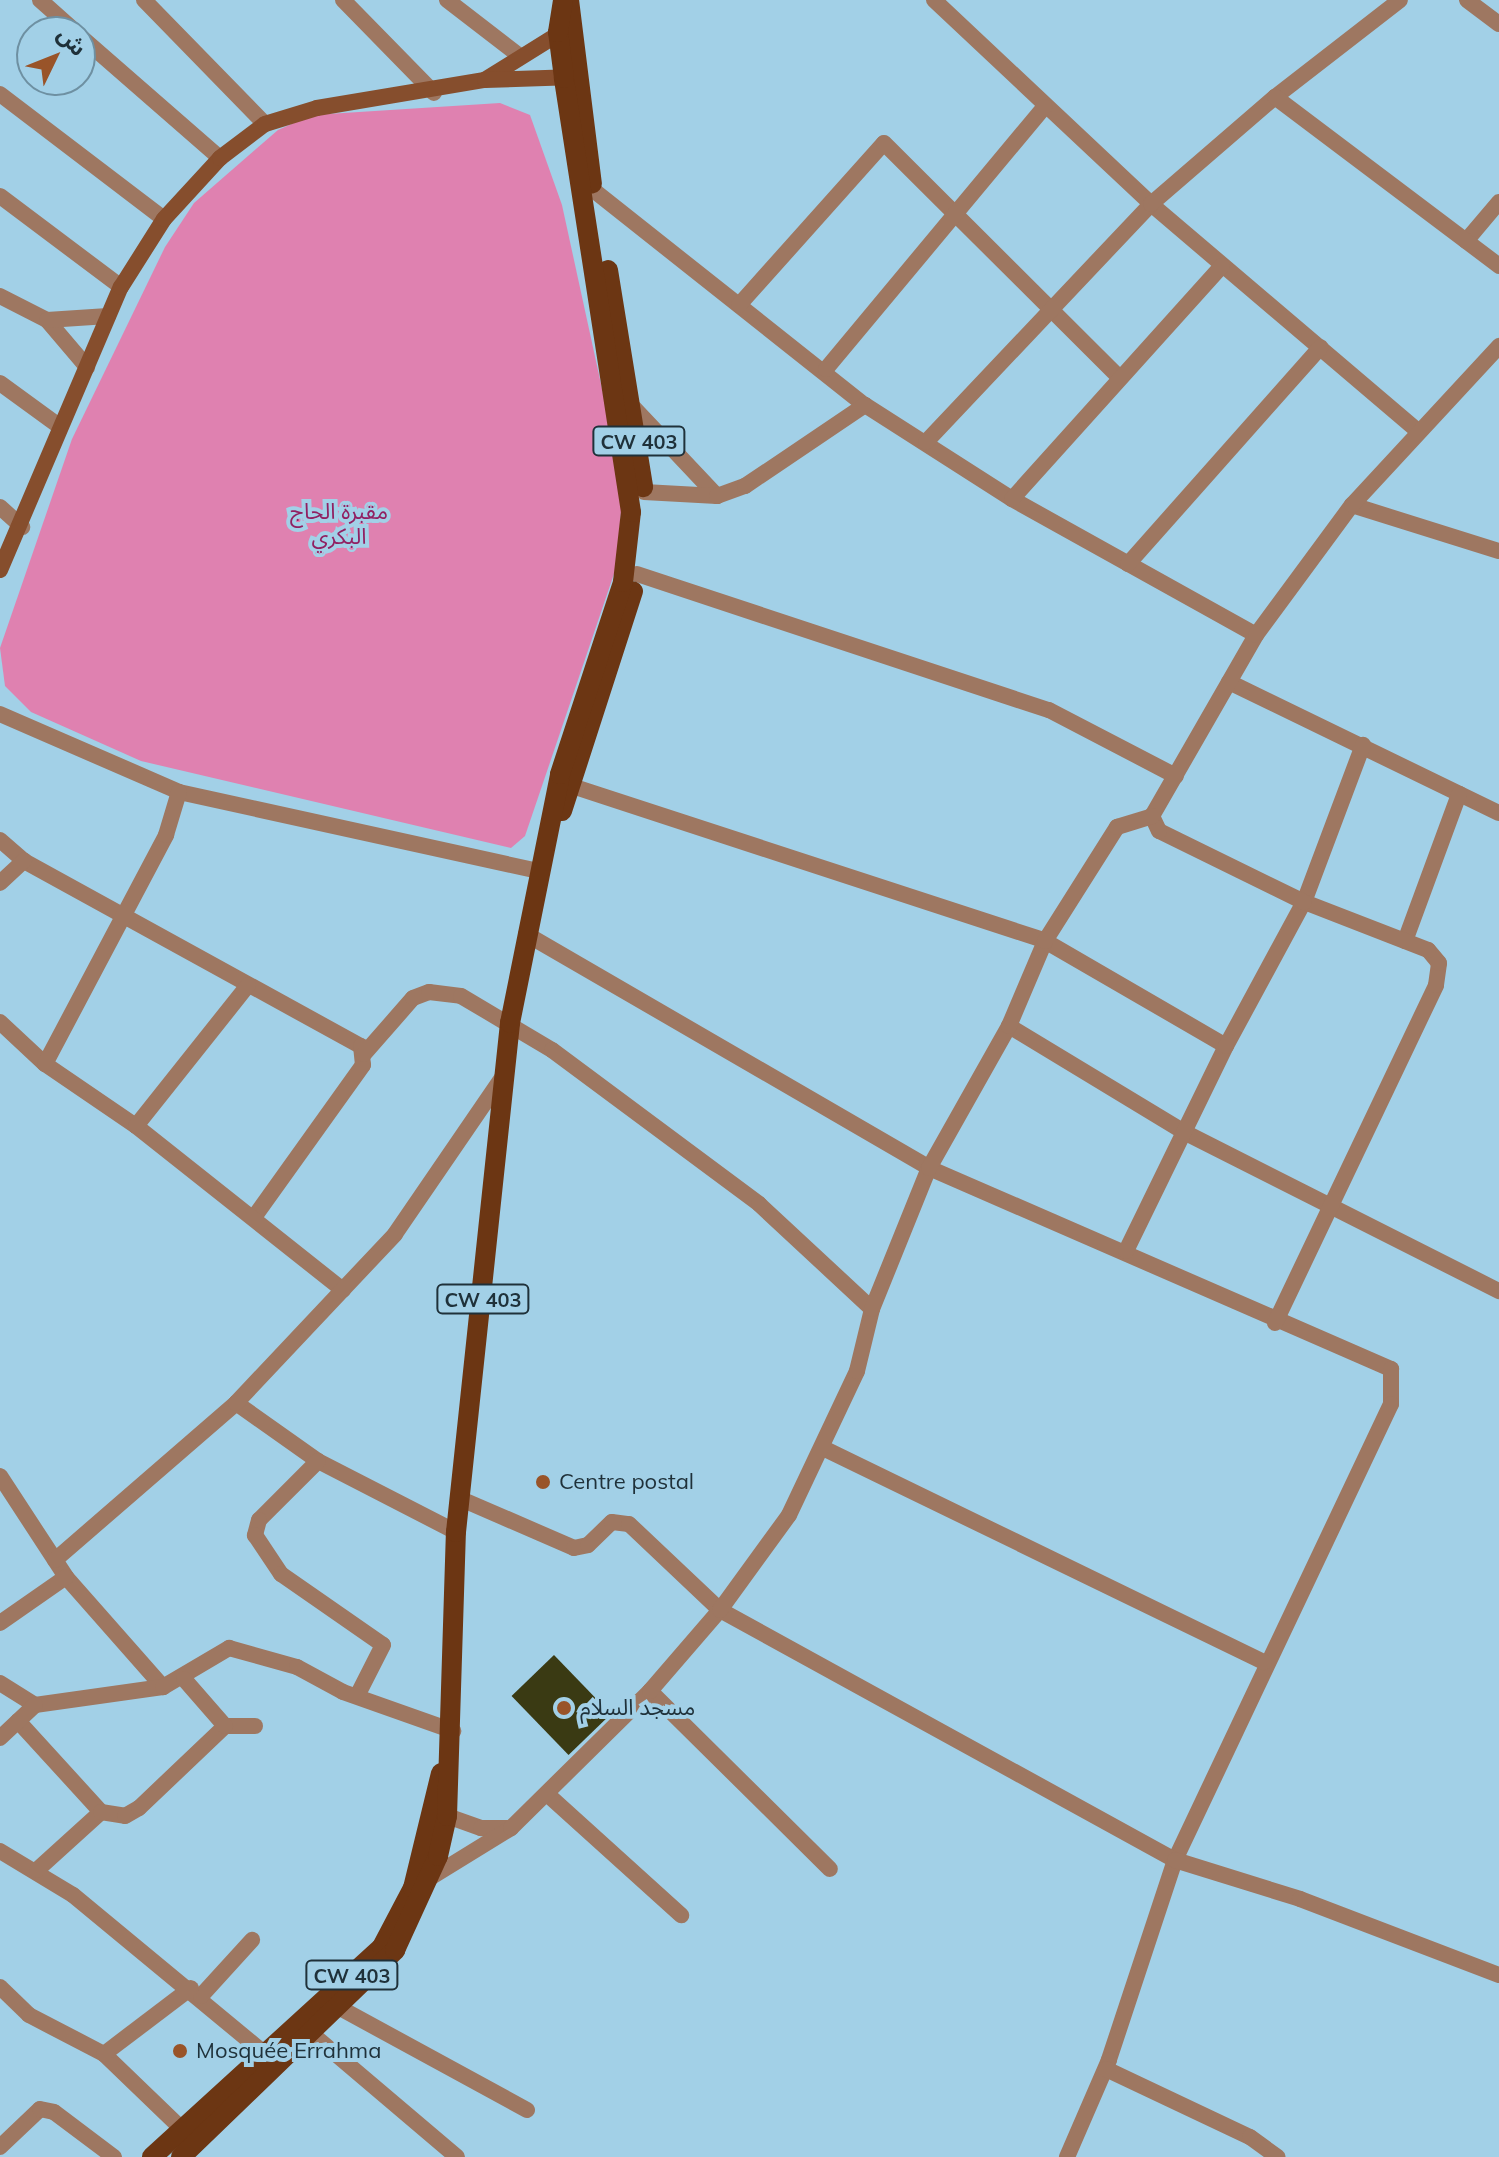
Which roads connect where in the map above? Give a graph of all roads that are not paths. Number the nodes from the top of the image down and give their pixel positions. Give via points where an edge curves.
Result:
1 (40, 0) edge
2 (144, 0) edge
3 (343, 0) edge
4 (447, 0) edge
5 (566, 0) edge
6 (934, 0) edge
7 (1400, 0) edge
8 (1467, 0) edge
9 (58, 16) edge
10 (1499, 24) edge
11 (567, 29) junction
12 (96, 50) edge
13 (521, 57) junction
14 (573, 78) junction
15 (485, 80) junction
16 (434, 93) junction
17 (0, 94) edge
18 (1275, 97) junction
19 (1044, 107) junction
20 (265, 124) junction
21 (220, 158) junction
22 (592, 189) junction
23 (0, 196) edge
24 (1499, 202) edge
25 (1151, 204) junction
26 (955, 216) junction
27 (164, 219) junction
28 (1466, 241) junction
29 (1222, 266) junction
30 (1499, 266) edge
31 (121, 287) junction
32 (0, 296) edge
33 (739, 305) junction
34 (1051, 306) junction
35 (108, 316) junction
36 (47, 320) junction
37 (1499, 346) edge
38 (1321, 347) junction
39 (87, 367) junction
40 (826, 369) junction
41 (1119, 377) junction
42 (0, 383) edge
43 (865, 405) junction
44 (634, 408) junction
45 (59, 426) junction
46 (1417, 430) junction
47 (926, 442) junction
48 (644, 492) junction
49 (717, 496) junction
50 (1012, 499) junction
51 (1352, 505) junction
52 (0, 507) edge
53 (22, 527) junction
54 (1499, 551) edge
55 (1128, 564) junction
56 (0, 570) edge
57 (637, 574) junction
58 (1256, 635) junction
59 (1229, 682) junction
60 (0, 714) edge
61 (1363, 745) junction
62 (1176, 776) junction
63 (572, 786) junction
64 (179, 792) junction
65 (1459, 794) junction
66 (1499, 813) edge
67 (1152, 816) junction
68 (0, 840) edge
69 (24, 861) junction
70 (538, 871) junction
71 (0, 883) edge
72 (1304, 902) junction
73 (121, 915) junction
74 (526, 934) junction
75 (1045, 941) junction
76 (1405, 941) junction
77 (248, 985) junction
78 (0, 1022) edge
79 (510, 1023) junction
80 (1009, 1026) junction
81 (1226, 1046) junction
82 (364, 1054) junction
83 (45, 1064) junction
84 (509, 1066) junction
85 (136, 1126) junction
86 (1184, 1132) junction
87 (929, 1168) junction
88 (1335, 1207) junction
89 (255, 1216) junction
90 (1126, 1251) junction
91 (343, 1290) junction
92 (1499, 1291) edge
93 (872, 1309) junction
94 (1275, 1323) junction
95 (236, 1403) junction
96 (825, 1449) junction
97 (318, 1461) junction
98 (0, 1476) edge
99 (461, 1499) junction
100 (456, 1532) junction
101 (55, 1560) junction
102 (66, 1577) junction
103 (720, 1610) junction
104 (0, 1623) edge
105 (1264, 1662) junction
106 (184, 1679) junction
107 (0, 1683) edge
108 (163, 1687) junction
109 (650, 1691) junction
110 (357, 1696) junction
111 (35, 1705) junction
112 (18, 1721) junction
113 (225, 1726) junction
114 (255, 1726) dead end
115 (453, 1731) junction
116 (0, 1738) edge
117 (547, 1794) junction
118 (101, 1812) junction
119 (439, 1813) junction
120 (511, 1828) junction
121 (0, 1851) edge
122 (1175, 1860) junction
123 (830, 1869) dead end
124 (37, 1870) junction
125 (421, 1883) junction
126 (681, 1915) dead end
127 (252, 1940) dead end
128 (1499, 1975) edge
129 (0, 1987) edge
130 (196, 1992) junction
131 (340, 2008) junction
132 (312, 2034) junction
133 (264, 2053) junction
134 (104, 2054) junction
135 (1106, 2069) junction
136 (527, 2110) dead end
137 (0, 2120) edge
138 (181, 2128) junction
139 (15, 2131) junction
140 (0, 2147) edge
141 (114, 2157) edge
142 (152, 2157) edge
143 (181, 2157) edge
144 (457, 2157) edge
145 (1067, 2157) edge
146 (1278, 2157) edge

1 - 9 street
2 - 20 street
3 - 16 street
4 - 13 street
5 - 11 main road, CW 403
6 - 19 street
7 - 18 street
8 - 10 street
11 - 13 street
11 - 14 main road, CW 403
12 - 21 street
13 - 15 street
14 - 15 street
14 - 22 main road, CW 403
14 - 70 main road, CW 403 via 631,512 623,582 560,774
15 - 16 street
16 - 20 street via 317,108
17 - 27 street
18 - 25 street
18 - 28 street
19 - 25 street
19 - 26 street
20 - 21 street
21 - 27 street
22 - 33 street
22 - 44 main road, CW 403
23 - 31 street
24 - 28 street
25 - 29 street
25 - 34 street
26 - 33 street via 884,143
26 - 34 street
26 - 40 street
27 - 31 street
28 - 30 street
29 - 38 street
29 - 41 street
31 - 35 street
32 - 36 street
33 - 40 street
34 - 41 street
34 - 47 street
35 - 36 street
35 - 39 street
36 - 39 street
37 - 46 street
38 - 46 street
38 - 55 street
39 - 45 street
40 - 43 street
41 - 50 street
42 - 45 street
43 - 47 street
43 - 49 street via 765,476
44 - 48 main road, CW 403
44 - 49 street
45 - 53 street
46 - 51 street
47 - 50 street
48 - 49 street
48 - 57 main road, CW 403
50 - 55 street
51 - 54 street
51 - 58 street
52 - 53 street
53 - 56 street
55 - 58 street
57 - 62 street via 1049,710
57 - 63 main road, CW 403
58 - 59 street
59 - 61 street
59 - 62 street
60 - 64 street
61 - 65 street
61 - 72 street
62 - 67 street
63 - 70 main road, CW 403
63 - 75 street
64 - 70 street
64 - 73 street via 166,835
65 - 66 street
65 - 76 street
67 - 72 street via 1159,831
67 - 75 street via 1117,827
68 - 69 street
69 - 71 street
69 - 73 street
70 - 74 main road, CW 403
72 - 76 street
72 - 81 street
73 - 77 street
73 - 83 street
74 - 79 main road, CW 403
74 - 87 street
75 - 80 street
75 - 81 street
76 - 88 street via 1436,956 1441,971
77 - 82 street via 361,1046
77 - 85 street
78 - 83 street
79 - 82 street via 461,996 429,992 402,1008
79 - 84 main road, CW 403
79 - 93 street via 759,1204
80 - 86 street
80 - 87 street
81 - 86 street
82 - 89 street via 363,1065
83 - 85 street
84 - 91 street via 395,1234
84 - 99 main road, CW 403
85 - 89 street
86 - 88 street
86 - 90 street
87 - 90 street
87 - 93 street
88 - 92 street
88 - 94 street
89 - 91 street
90 - 94 street
91 - 95 street
93 - 96 street via 857,1371
94 - 105 street via 1385,1362 1394,1388
95 - 97 street
95 - 101 street
96 - 103 street via 789,1515
96 - 105 street
97 - 100 street
97 - 110 street via 259,1520 255,1535 281,1574 383,1645
98 - 101 street
99 - 100 main road, CW 403
99 - 103 street via 574,1548 588,1545 608,1524 625,1522
100 - 115 main road, CW 403
101 - 102 street
102 - 104 street
102 - 108 street
103 - 109 street
103 - 122 street
105 - 122 street
106 - 108 street
106 - 110 street via 229,1648 297,1667
106 - 113 street
107 - 111 street
108 - 111 street
109 - 117 street
109 - 123 street
110 - 115 street
111 - 112 street
112 - 116 street
112 - 118 street
113 - 114 street
113 - 118 street via 139,1808 125,1816
115 - 119 main road, CW 403
117 - 120 street
117 - 126 street
118 - 124 street
119 - 120 street via 481,1828
119 - 125 main road, CW 403
120 - 125 street
121 - 124 street
122 - 128 street via 1300,1899
122 - 135 street
124 - 130 street
125 - 131 main road, CW 403 via 395,1950
125 - 133 main road, CW 403 via 382,1947
127 - 130 street
129 - 134 street via 29,2015
130 - 133 street
130 - 134 street
131 - 132 main road, CW 403
131 - 136 street
132 - 143 main road, CW 403
132 - 144 street
133 - 138 main road, CW 403
134 - 138 street
135 - 145 street
135 - 146 street via 1250,2137
137 - 139 street
138 - 142 main road, CW 403
139 - 140 street
139 - 141 street via 33,2113 46,2110

